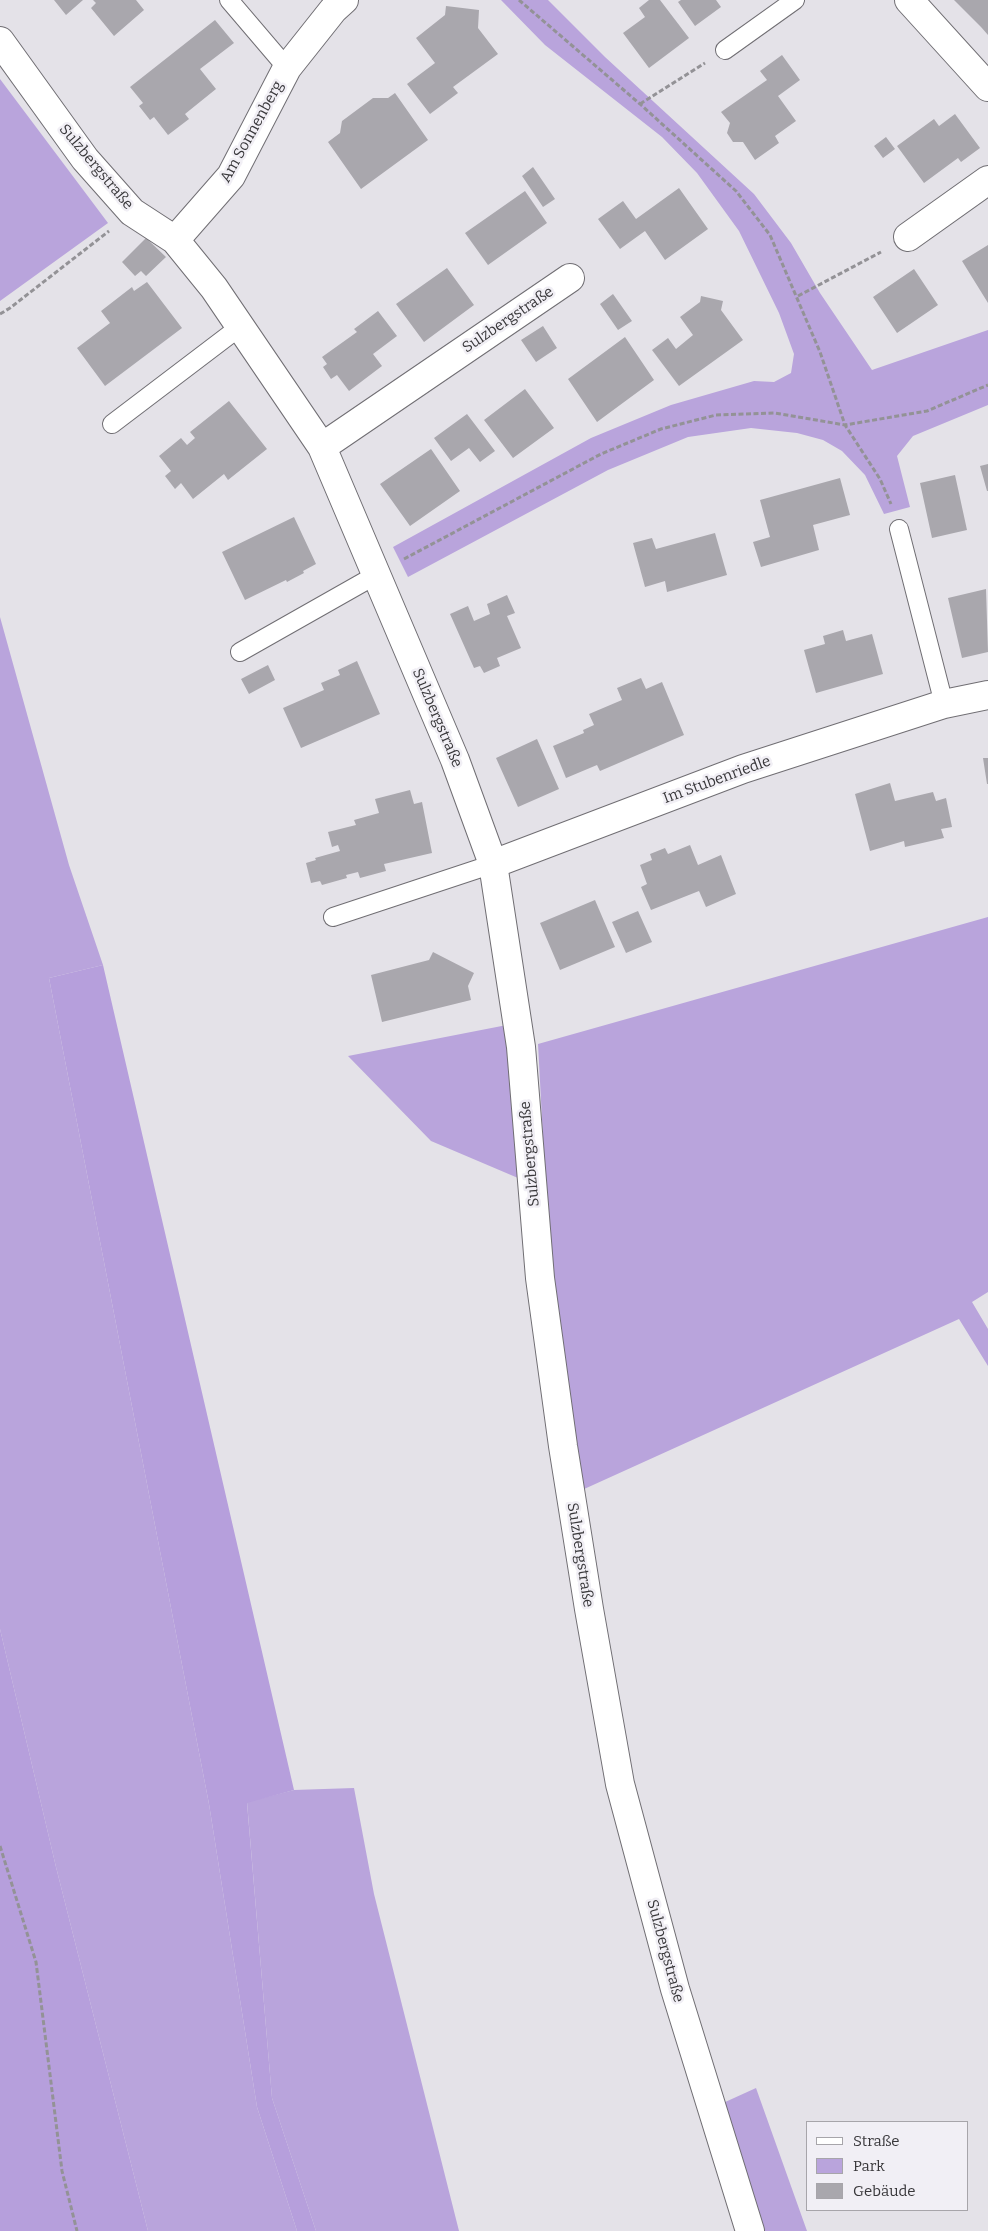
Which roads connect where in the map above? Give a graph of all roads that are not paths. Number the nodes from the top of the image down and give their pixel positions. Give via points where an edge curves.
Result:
1 (229, 0) edge
2 (344, 0) edge
3 (795, 0) edge
4 (909, 0) edge
5 (0, 42) edge
6 (725, 50) road end
7 (288, 68) junction
8 (988, 87) edge
9 (988, 180) edge
10 (908, 238) road end
11 (175, 240) junction
12 (570, 278) dead end
13 (240, 326) junction
14 (112, 424) dead end
15 (322, 447) junction
16 (898, 528) road end
17 (376, 575) junction
18 (240, 652) dead end
19 (988, 695) edge
20 (944, 704) junction
21 (493, 864) junction
22 (334, 917) dead end
23 (750, 2231) edge

1 - 7 lane, Am Sonnenberg
2 - 7 street, Am Sonnenberg
3 - 6 lane
4 - 8 street
5 - 11 street, Sulzbergstraße via 85,159 132,212
7 - 11 street, Am Sonnenberg via 231,176
9 - 10 street
11 - 13 street, Sulzbergstraße
12 - 15 street, Sulzbergstraße
13 - 14 lane
13 - 15 street, Sulzbergstraße
15 - 17 street, Sulzbergstraße
16 - 20 lane
17 - 18 lane
17 - 21 street, Sulzbergstraße via 455,760
19 - 20 street, Im Stubenriedle
20 - 21 street, Im Stubenriedle via 742,769
21 - 22 lane
21 - 23 street, Sulzbergstraße via 521,1047 540,1278 559,1417 620,1784 675,1990

